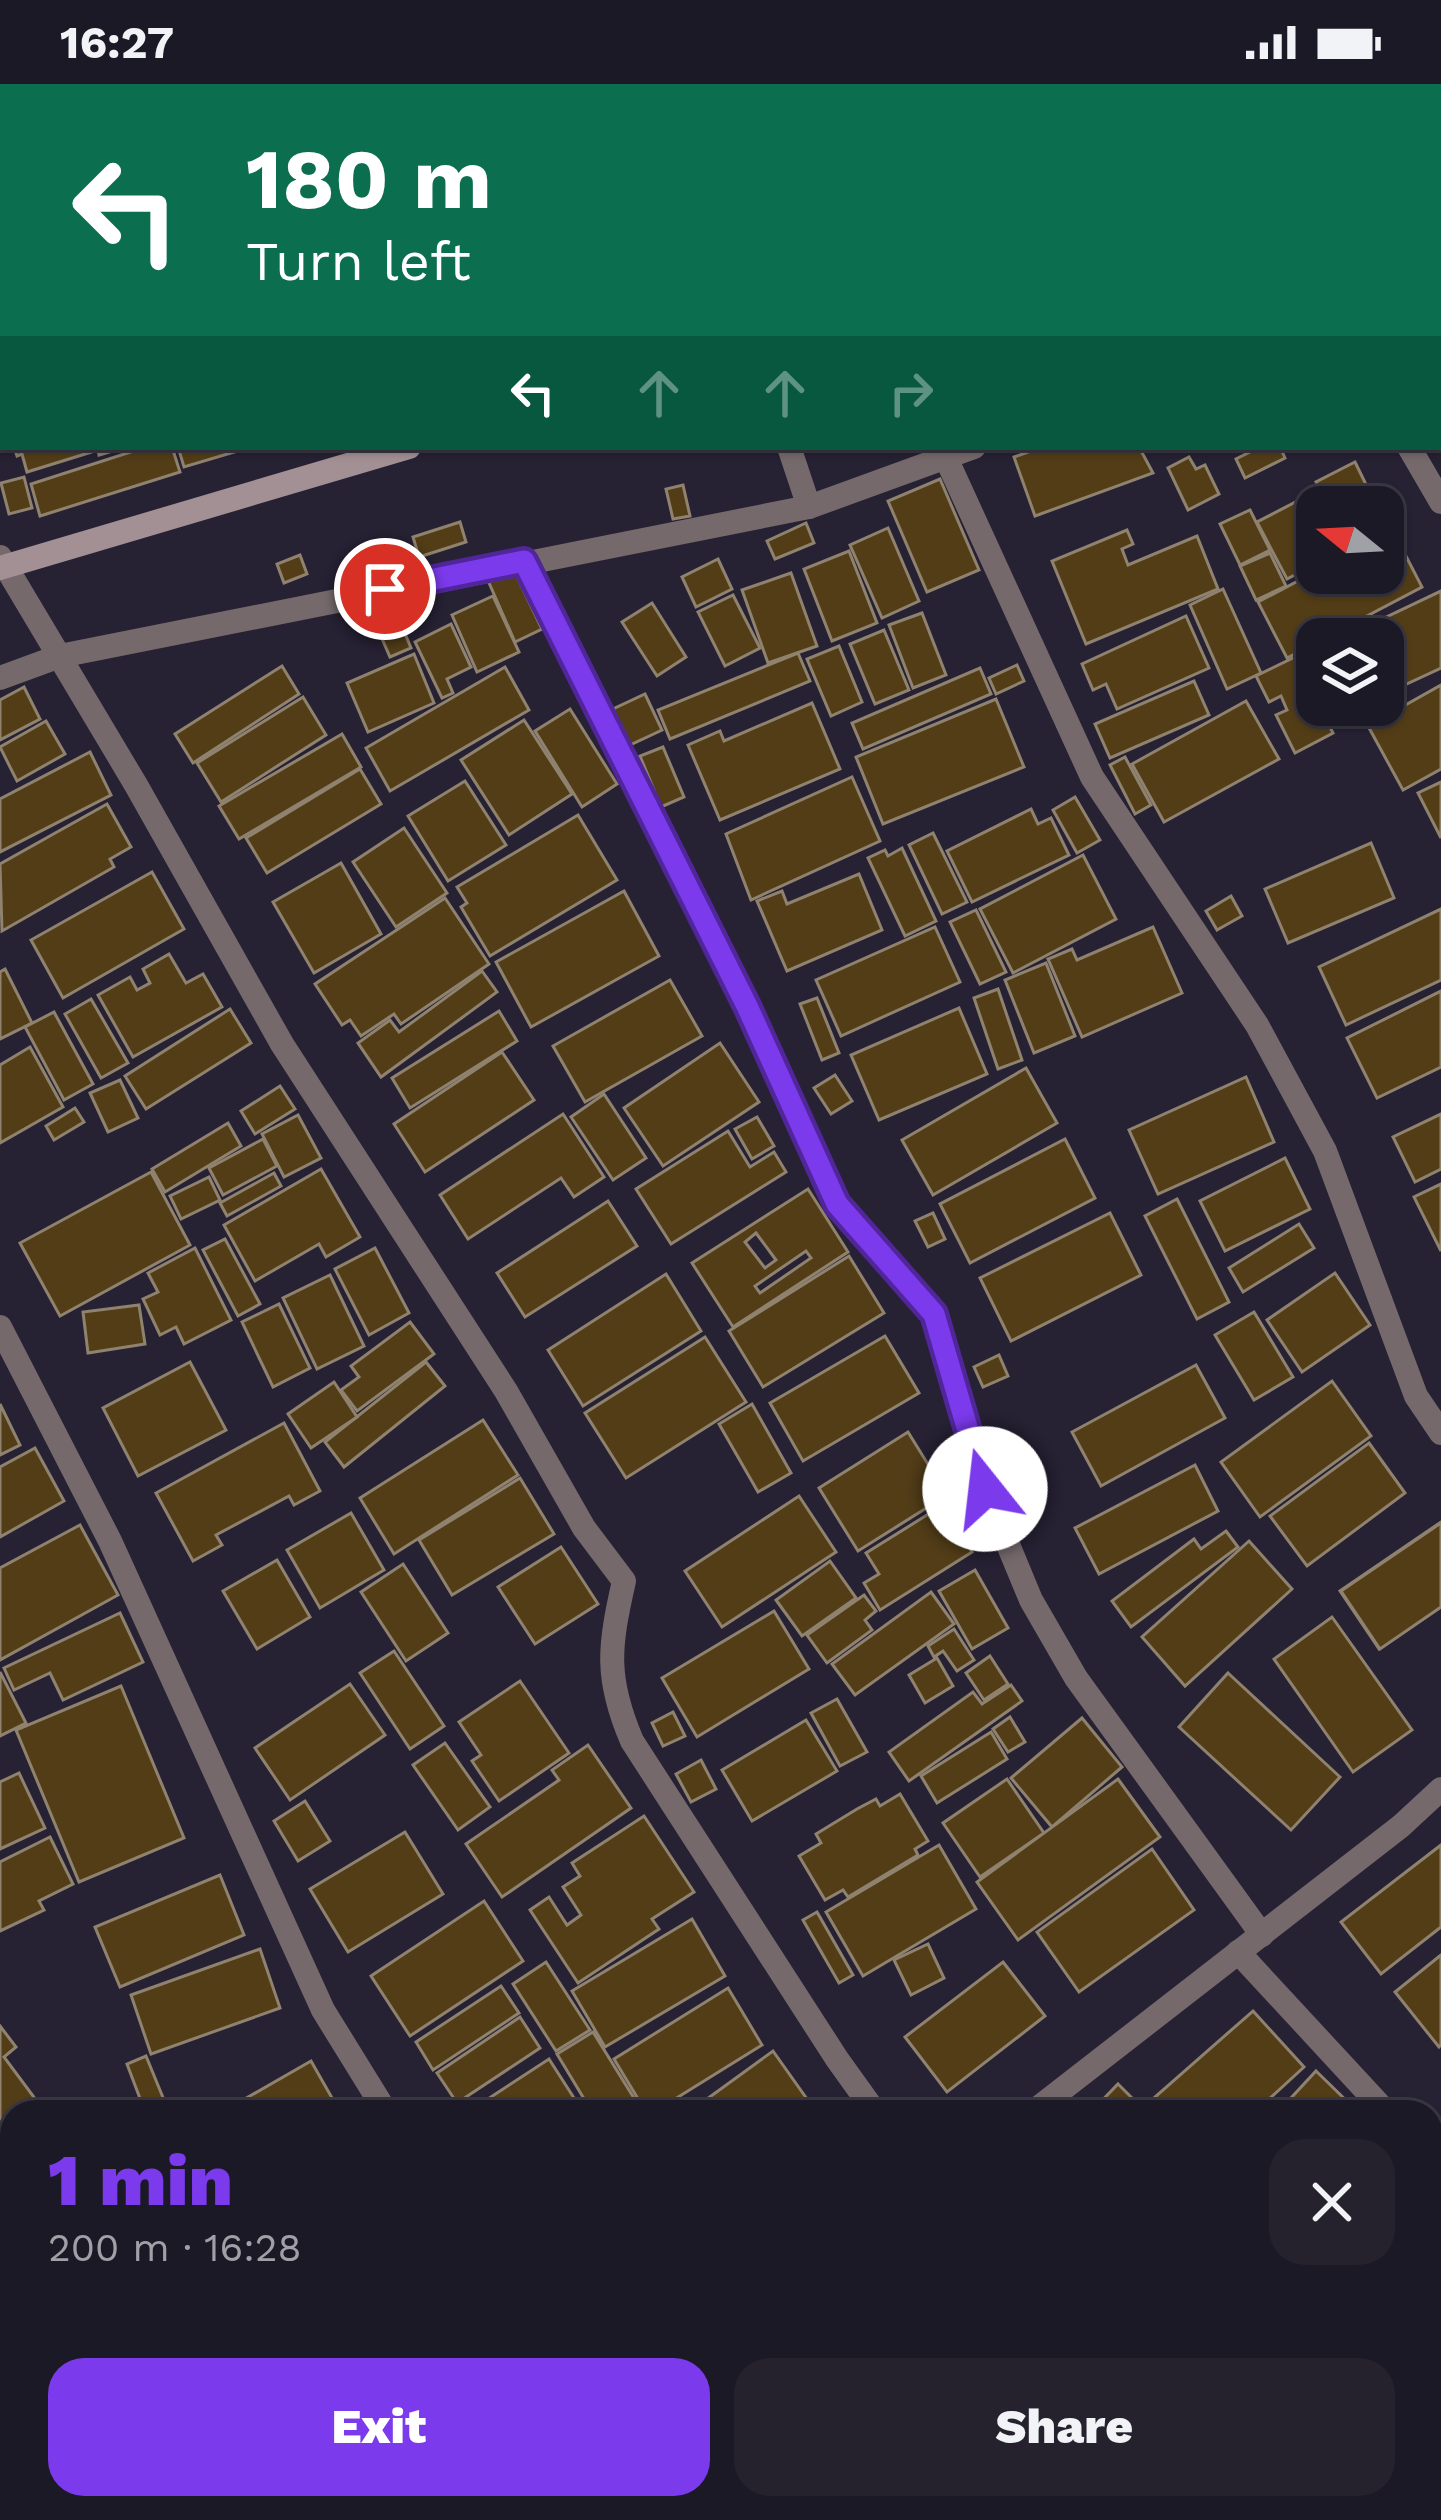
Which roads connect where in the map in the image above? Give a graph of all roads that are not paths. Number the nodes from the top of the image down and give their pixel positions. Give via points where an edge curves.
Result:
1 (790, 450) edge
2 (966, 450) edge
3 (1411, 450) edge
4 (364, 454) edge
5 (946, 458) junction
6 (1441, 502) edge
7 (809, 507) junction
8 (524, 561) junction
9 (1, 564) edge
10 (59, 656) junction
11 (0, 678) edge
12 (0, 1327) edge
13 (1441, 1433) edge
14 (1441, 1789) edge
15 (1262, 1935) junction
16 (1238, 1952) junction
17 (379, 2100) edge
18 (866, 2100) edge
19 (1048, 2100) edge
20 (1375, 2100) edge

1 - 7 street
2 - 5 street
3 - 6 street
4 - 9 main road
5 - 7 street
5 - 13 street via 1092,777 1257,1025 1324,1150 1415,1396
7 - 8 street
8 - 10 street
8 - 15 street via 837,1204 934,1314 985,1489 1031,1600 1076,1678
9 - 10 street
10 - 11 street
10 - 18 street via 282,1044 624,1581 611,1640 614,1699 632,1741
12 - 17 street via 110,1541 323,2009
14 - 15 street
15 - 16 street
16 - 19 street
16 - 20 street

